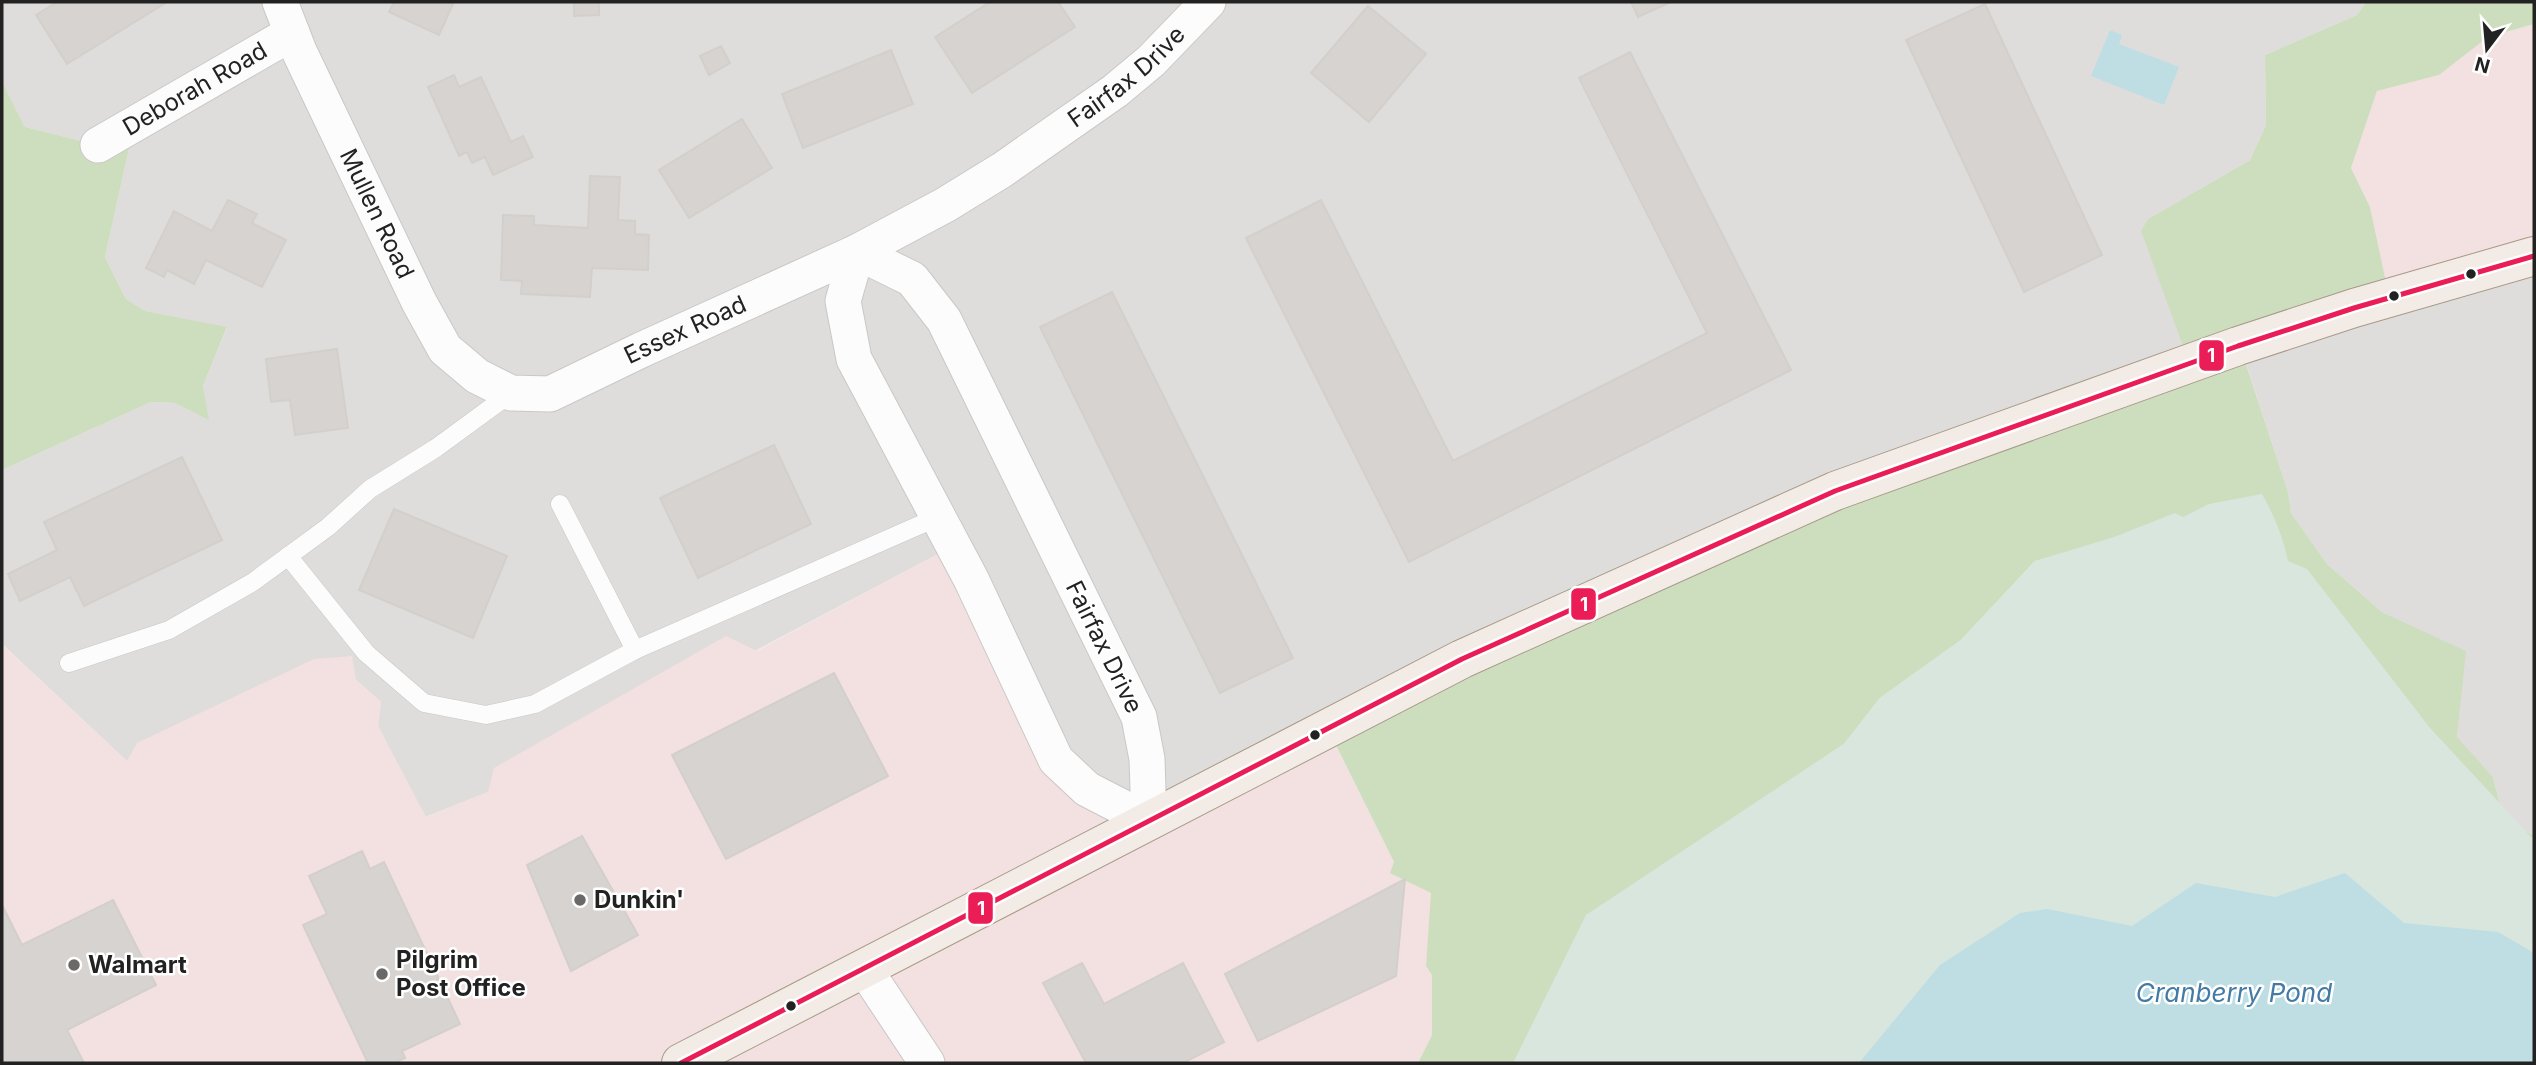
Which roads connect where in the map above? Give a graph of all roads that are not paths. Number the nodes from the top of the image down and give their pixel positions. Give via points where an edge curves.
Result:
1 (1208, 2) edge
2 (286, 18) edge
3 (98, 145) dead end
4 (857, 252) junction
5 (2534, 256) edge
6 (511, 393) junction
7 (560, 505) dead end
8 (938, 517) junction
9 (288, 556) junction
10 (635, 650) junction
11 (69, 663) dead end
12 (1149, 821) junction
13 (864, 968) junction
14 (681, 1063) edge
15 (927, 1063) edge

1 - 4 street, Fairfax Drive via 1151,61 1085,114 990,177
2 - 3 street, Deborah Road
2 - 6 street, Mullen Road via 445,349 477,376
4 - 6 street, Essex Road via 550,394
4 - 8 street via 843,301 854,359
4 - 12 street, Fairfax Drive via 912,279 944,320 1139,717 1147,759
5 - 12 main road via 2250,342 1835,491 1462,659
6 - 9 lane via 370,489
7 - 10 lane
8 - 10 lane
8 - 12 street via 1056,760 1087,789
9 - 10 lane via 366,653 424,703 486,715 534,704
9 - 11 lane via 253,582 169,630
12 - 13 main road
13 - 14 main road
13 - 15 street

